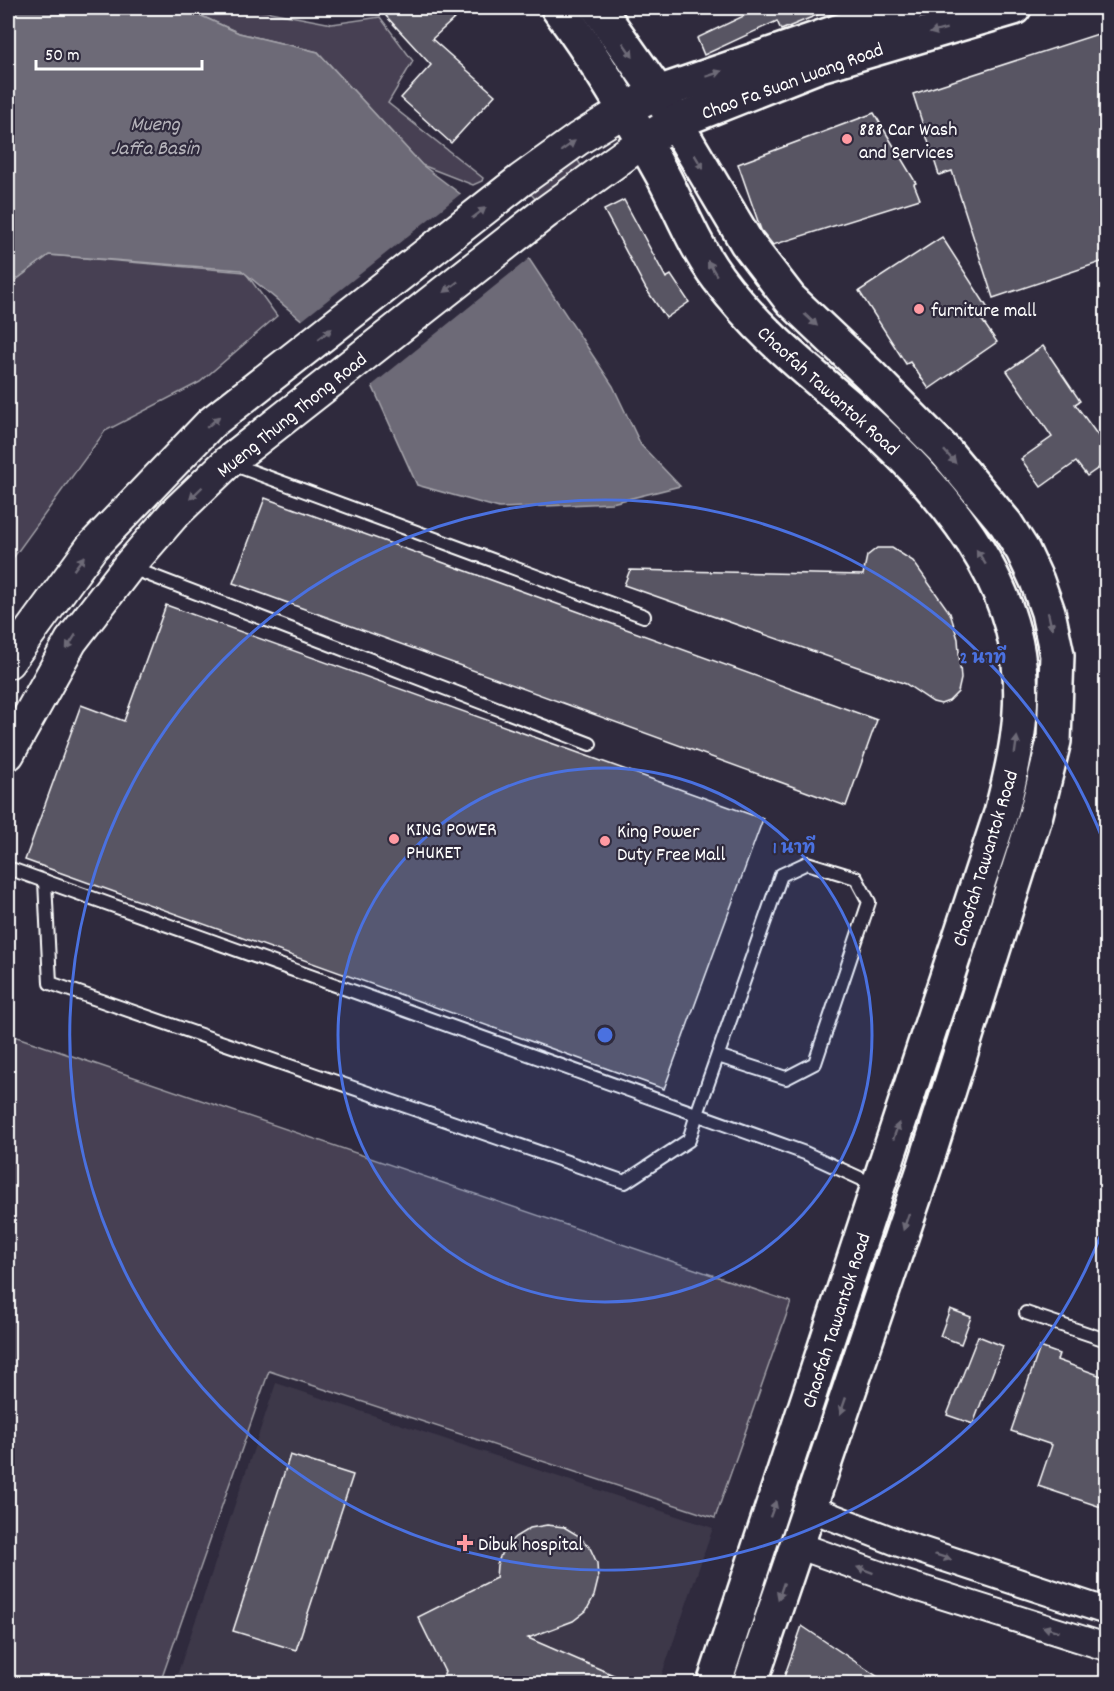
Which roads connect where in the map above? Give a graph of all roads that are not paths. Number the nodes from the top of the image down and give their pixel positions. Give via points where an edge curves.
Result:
1 (558, 8) edge
2 (598, 8) edge
3 (907, 8) edge
4 (1014, 8) edge
5 (658, 93) junction
6 (627, 109) junction
7 (676, 122) junction
8 (644, 141) junction
9 (228, 462) junction
10 (128, 567) junction
11 (644, 616) dead end
12 (8, 662) edge
13 (590, 744) dead end
14 (8, 754) edge
15 (8, 868) edge
16 (45, 881) junction
17 (718, 1056) junction
18 (697, 1114) junction
19 (879, 1187) junction
20 (1026, 1313) dead end
21 (1107, 1340) edge
22 (809, 1508) junction
23 (797, 1545) junction
24 (1107, 1611) edge
25 (1107, 1647) edge
26 (714, 1683) edge
27 (750, 1683) edge

1 - 6 main road, Chaofah Tawantok Road
2 -> 5 main road, Chaofah Tawantok Road
5 -> 3 main road, Chao Fa Suan Luang Road
4 -> 7 main road, Chao Fa Suan Luang Road via 820,65
5 - 6 main road, Chao Fa Suan Luang Road
5 - 7 main road, Chaofah Tawantok Road
6 - 8 main road, Chaofah Tawantok Road
12 -> 6 street, Mueng Thung Thong Road via 92,547 211,423 521,180
7 - 8 main road, Chao Fa Suan Luang Road
7 -> 22 main road, Chaofah Tawantok Road via 747,243 790,299 946,452 1006,524 1031,566 1057,655 1057,707 1047,775 925,1166
8 -> 9 street, Mueng Thung Thong Road via 546,212
19 -> 8 main road, Chaofah Tawantok Road via 980,883 1010,779 1021,687 1015,637 999,590 963,530 887,442 747,315 717,276
9 -> 10 street, Mueng Thung Thong Road via 173,515
9 - 11 lane
10 - 13 lane
10 -> 14 street, Mueng Thung Thong Road via 71,641
15 - 16 lane
16 - 18 lane
16 - 18 lane via 50,983 626,1182 689,1140
17 - 17 lane via 782,875 807,863 856,878 869,902 815,1063 786,1078
17 - 18 lane
18 - 19 lane via 805,1153
26 -> 19 main road, Chaofah Tawantok Road
20 - 21 lane
22 - 23 main road, Chaofah Tawantok Road
22 -> 24 street via 899,1543
25 -> 23 street
23 -> 27 main road, Chaofah Tawantok Road

